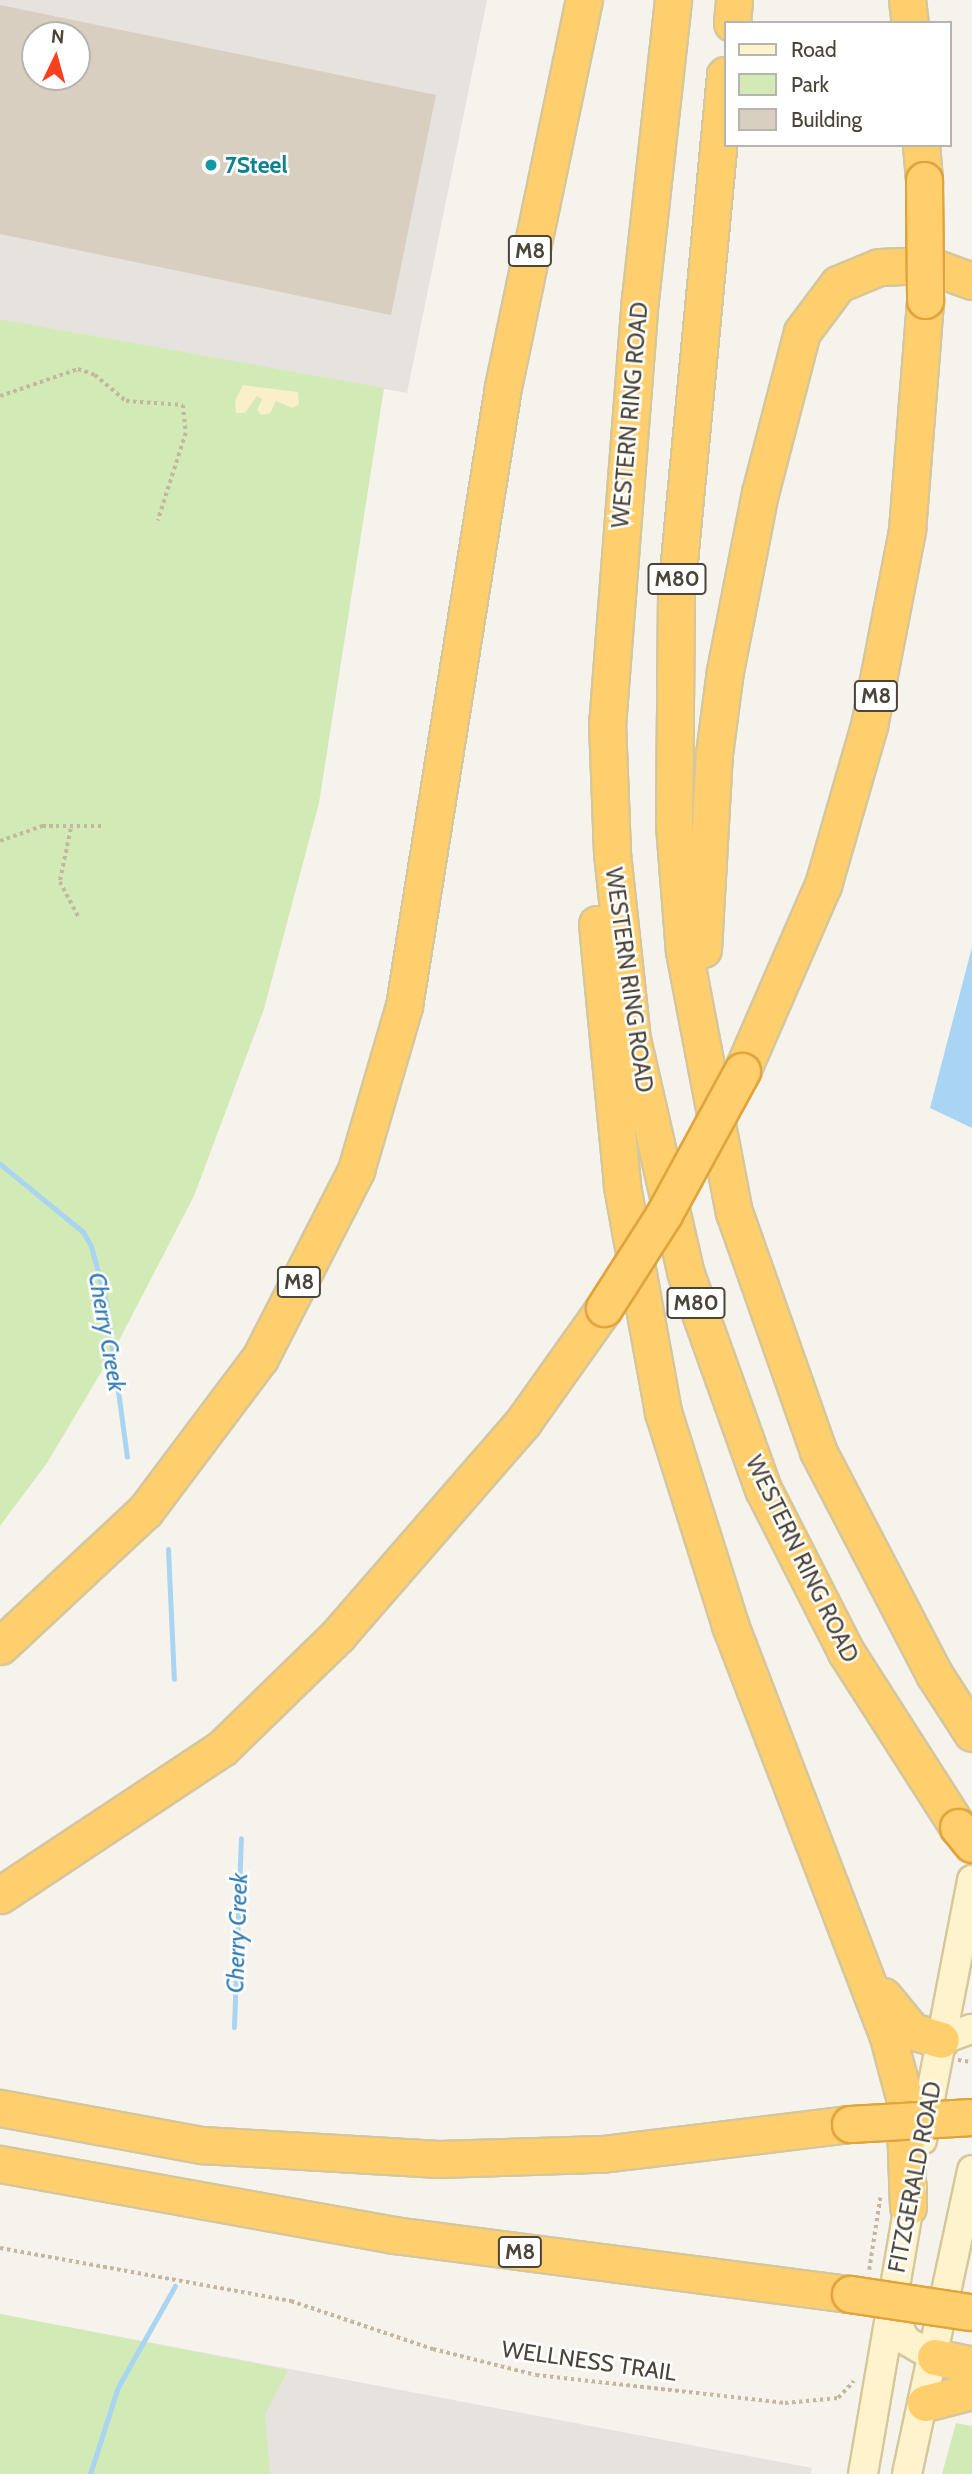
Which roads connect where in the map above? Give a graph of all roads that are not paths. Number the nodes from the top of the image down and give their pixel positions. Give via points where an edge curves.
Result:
1 (584, 0) edge
2 (673, 0) edge
3 (734, 0) edge
4 (907, 0) edge
5 (732, 21) edge
6 (910, 21) edge
7 (724, 85) edge
8 (921, 147) edge
9 (972, 281) edge
10 (607, 722) junction
11 (710, 1082) junction
12 (0, 1646) edge
13 (972, 1733) edge
14 (965, 1836) edge
15 (972, 1880) edge
16 (0, 1895) edge
17 (858, 1950) junction
18 (956, 2034) edge
19 (0, 2108) edge
20 (972, 2117) edge
21 (0, 2164) edge
22 (972, 2170) edge
23 (895, 2197) junction
24 (891, 2310) junction
25 (971, 2312) edge
26 (935, 2357) junction
27 (972, 2365) edge
28 (972, 2391) edge
29 (925, 2403) junction
30 (863, 2474) edge
31 (907, 2474) edge

1 - 12 highway, M8 via 503,387 404,1006 356,1170 260,1359 145,1511
2 - 10 highway, WESTERN RING ROAD / M80 via 640,296
3 - 5 highway
4 - 6 highway
7 - 11 highway, M80 via 687,450 674,731 684,951
8 - 16 highway, M8, bridge via 925,300 908,530 869,726 823,885 742,1071 664,1214 604,1308 514,1432 403,1563 222,1748
9 - 11 highway via 944,268 910,263 858,275 838,284 816,307 792,361 739,590 714,754 702,984
10 - 14 highway, WESTERN RING ROAD / M80 via 612,853 631,1027 686,1274 763,1489 846,1652
10 - 17 highway via 597,828 597,958 622,1186 663,1412 730,1625
11 - 13 highway, M80 via 734,1212 818,1451 850,1521
15 - 18 main road, FITZGERALD ROAD
17 - 18 highway via 902,2022 923,2038
17 - 23 highway via 904,2098
18 - 23 main road, FITZGERALD ROAD
19 - 20 highway, bridge via 202,2145 372,2157 537,2158 850,2124
21 - 25 highway, M8, bridge via 394,2235 859,2285
22 - 26 main road
23 - 24 main road, FITZGERALD ROAD
24 - 26 main road via 905,2340
24 - 30 main road, FITZGERALD ROAD
26 - 27 highway
26 - 29 main road
28 - 29 highway
29 - 31 main road

